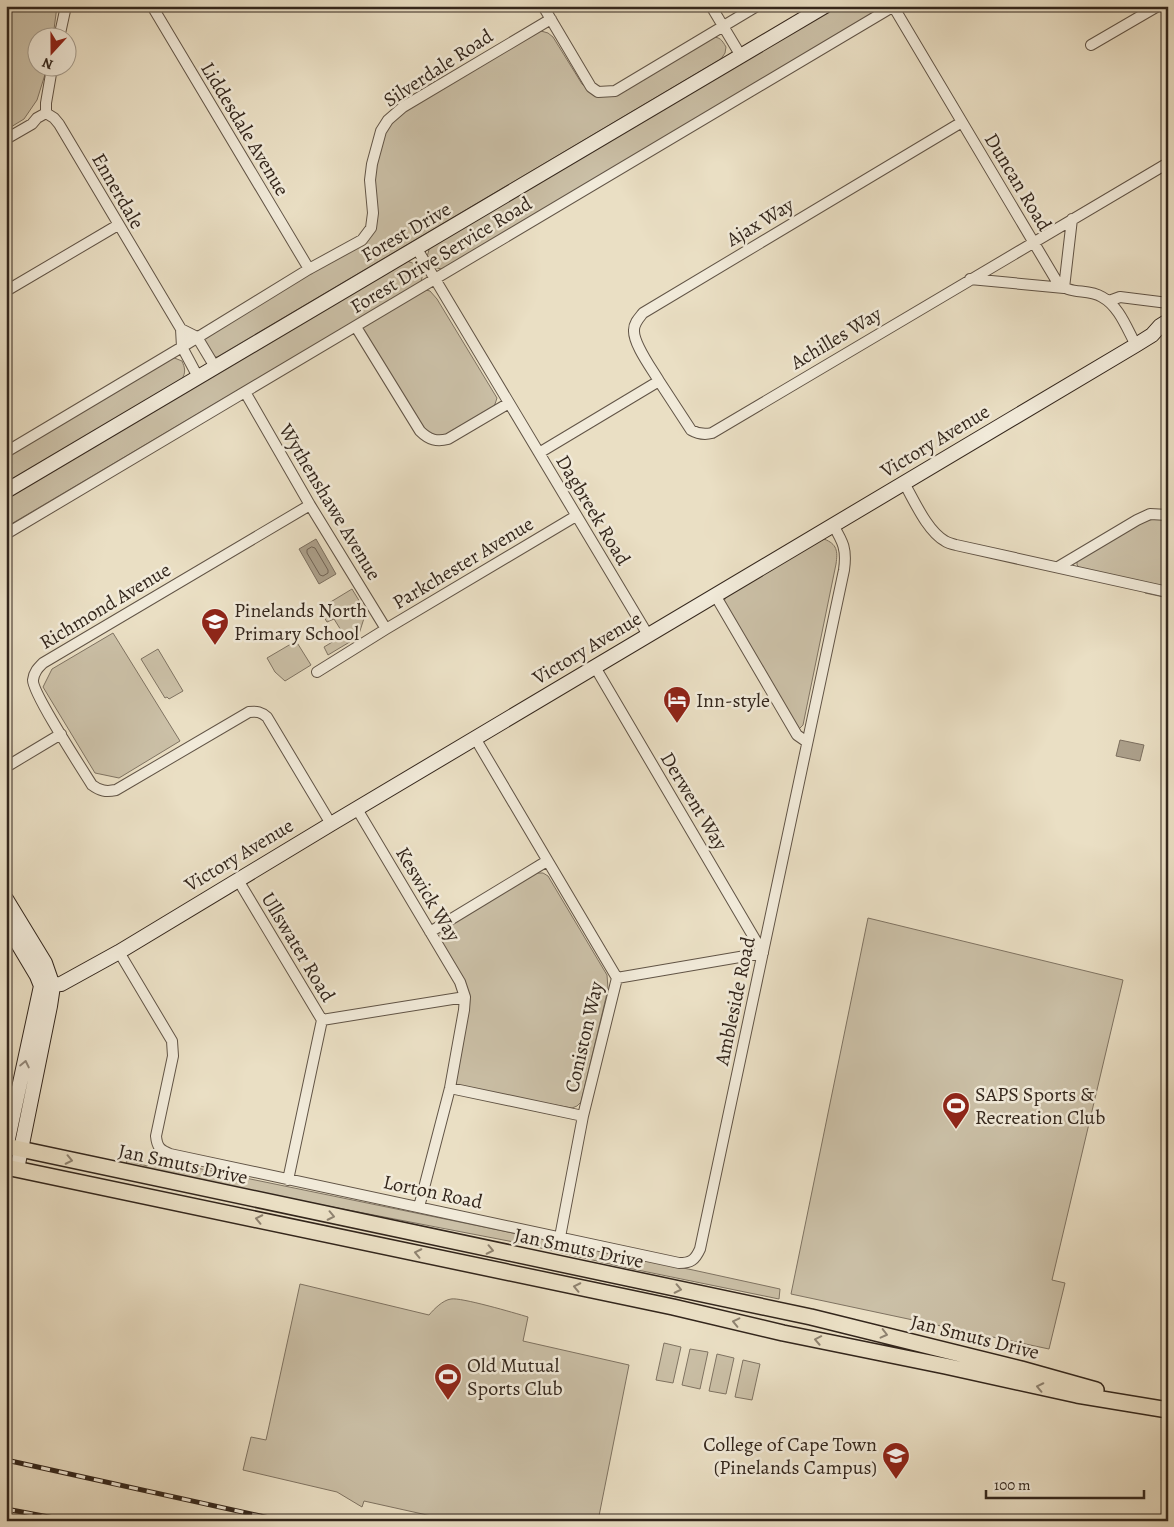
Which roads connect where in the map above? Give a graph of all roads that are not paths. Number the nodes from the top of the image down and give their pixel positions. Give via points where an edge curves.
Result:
1 (66, 6) edge
2 (152, 6) edge
3 (543, 6) edge
4 (711, 6) edge
5 (756, 6) edge
6 (826, 6) edge
7 (893, 6) edge
8 (1158, 6) edge
9 (550, 19) junction
10 (724, 27) junction
11 (61, 28) edge
12 (1091, 46) dead end
13 (741, 56) junction
14 (50, 78) edge
15 (46, 113) junction
16 (962, 122) junction
17 (6, 139) edge
18 (1168, 163) edge
19 (1072, 219) junction
20 (118, 225) junction
21 (1034, 242) junction
22 (417, 249) junction
23 (309, 269) junction
24 (435, 278) junction
25 (970, 279) junction
26 (1064, 288) junction
27 (6, 291) edge
28 (1109, 301) junction
29 (1168, 303) edge
30 (1168, 321) edge
31 (356, 327) junction
32 (181, 329) junction
33 (1168, 330) edge
34 (1152, 335) junction
35 (196, 337) junction
36 (1136, 345) junction
37 (182, 348) junction
38 (215, 367) junction
39 (198, 377) junction
40 (659, 382) junction
41 (245, 392) junction
42 (509, 403) junction
43 (6, 452) edge
44 (539, 453) junction
45 (904, 483) junction
46 (6, 491) edge
47 (310, 505) junction
48 (1168, 515) edge
49 (576, 516) junction
50 (833, 525) junction
51 (6, 534) edge
52 (1058, 567) junction
53 (1168, 592) edge
54 (716, 595) junction
55 (386, 629) junction
56 (648, 635) junction
57 (595, 667) junction
58 (317, 672) dead end
59 (61, 734) junction
60 (475, 738) junction
61 (807, 742) junction
62 (6, 766) edge
63 (357, 809) junction
64 (331, 824) junction
65 (548, 861) junction
66 (238, 880) junction
67 (6, 899) edge
68 (6, 924) edge
69 (430, 932) junction
70 (119, 952) junction
71 (763, 952) junction
72 (45, 964) junction
73 (74, 976) junction
74 (617, 978) junction
75 (47, 986) junction
76 (465, 997) junction
77 (322, 1020) junction
78 (450, 1088) junction
79 (583, 1116) junction
80 (10, 1148) edge
81 (11, 1168) edge
82 (288, 1180) junction
83 (419, 1207) junction
84 (560, 1237) junction
85 (688, 1263) joint
86 (1140, 1404) junction
87 (1168, 1410) edge

1 - 11 street
2 - 23 street, Liddesdale Avenue
3 - 9 street
4 - 10 street
5 - 10 street
6 - 13 street, Forest Drive
7 - 16 street, Duncan Road
7 - 24 street, Forest Drive Service Road
8 - 12 street
9 - 10 street via 591,86 598,92 615,91
9 - 23 street, Silverdale Road via 403,107 388,120 372,164 372,228 362,240
10 - 13 street
13 - 22 street, Forest Drive
14 - 15 street
15 - 17 street
15 - 20 street, Ennerdale via 59,124
16 - 21 street, Duncan Road
16 - 40 street, Ajax Way via 643,312 634,330 635,339
18 - 19 street, Achilles Way
19 - 21 street, Achilles Way
19 - 26 street
20 - 27 street
20 - 32 street, Ennerdale
21 - 25 street, Achilles Way
21 - 26 street, Duncan Road
22 - 24 street, Dagbreek Road
22 - 38 street, Forest Drive
23 - 35 street
24 - 31 street, Forest Drive Service Road
24 - 42 street, Dagbreek Road
25 - 26 street
25 - 40 street, Achilles Way via 712,432 697,434 691,430
26 - 28 street via 1095,294
28 - 29 street via 1120,297
28 - 36 street
30 - 34 street, Victory Avenue
31 - 41 street, Forest Drive Service Road
31 - 42 street via 426,437 440,441 448,439
32 - 35 street
32 - 37 street, Ennerdale
33 - 34 street, Victory Avenue
34 - 36 street, Victory Avenue
35 - 37 street
35 - 38 street
36 - 45 street, Victory Avenue
37 - 39 street, Ennerdale
37 - 43 street
38 - 39 street, Forest Drive
39 - 46 street, Forest Drive
40 - 44 street
41 - 47 street, Wythenshawe Avenue
41 - 51 street, Forest Drive Service Road
42 - 44 street, Dagbreek Road
44 - 49 street, Dagbreek Road
45 - 50 street, Victory Avenue
45 - 52 street via 927,523 944,540
47 - 55 street, Wythenshawe Avenue
47 - 59 street, Richmond Avenue via 43,663 33,681 35,690
48 - 52 street via 1150,514 1137,520
49 - 55 street, Parkchester Avenue
49 - 56 street, Dagbreek Road
50 - 54 street, Victory Avenue
50 - 61 street, Ambleside Road via 845,548 846,559
52 - 53 street
54 - 56 street, Victory Avenue
54 - 61 street via 797,735
55 - 58 street, Parkchester Avenue
56 - 57 street, Victory Avenue
57 - 60 street, Victory Avenue
57 - 71 street, Derwent Way
59 - 62 street
59 - 64 street via 92,785 107,792 116,790 249,712 262,713
60 - 63 street, Victory Avenue
60 - 65 street, Coniston Way
61 - 71 street, Ambleside Road
63 - 64 street, Victory Avenue
63 - 69 street, Keswick Way
64 - 66 street, Victory Avenue
65 - 69 street
65 - 74 street, Coniston Way
66 - 70 street, Victory Avenue
66 - 77 street, Ullswater Road
67 - 72 street
68 - 75 street via 37,976
69 - 76 street, Keswick Way via 460,982
70 - 73 street, Victory Avenue
70 - 82 street, Lorton Road via 172,1041 173,1056 156,1136 161,1150
71 - 74 street
71 - 85 street, Ambleside Road via 700,1248 696,1258
72 - 73 street via 59,975
72 - 75 street
73 - 75 street, Victory Avenue via 61,984
74 - 79 street, Coniston Way
75 - 80 street
76 - 77 street
76 - 78 street
77 - 82 street, Ullswater Road
78 - 79 street
78 - 83 street
79 - 84 street, Coniston Way
80 - 81 street
80 -> 86 main road, Jan Smuts Drive via 836,1323 1075,1383
86 -> 81 main road, Jan Smuts Drive via 1077,1395
82 - 83 street, Lorton Road
83 - 84 street, Lorton Road
84 - 85 street, Lorton Road
86 - 87 main road, Jan Smuts Drive

